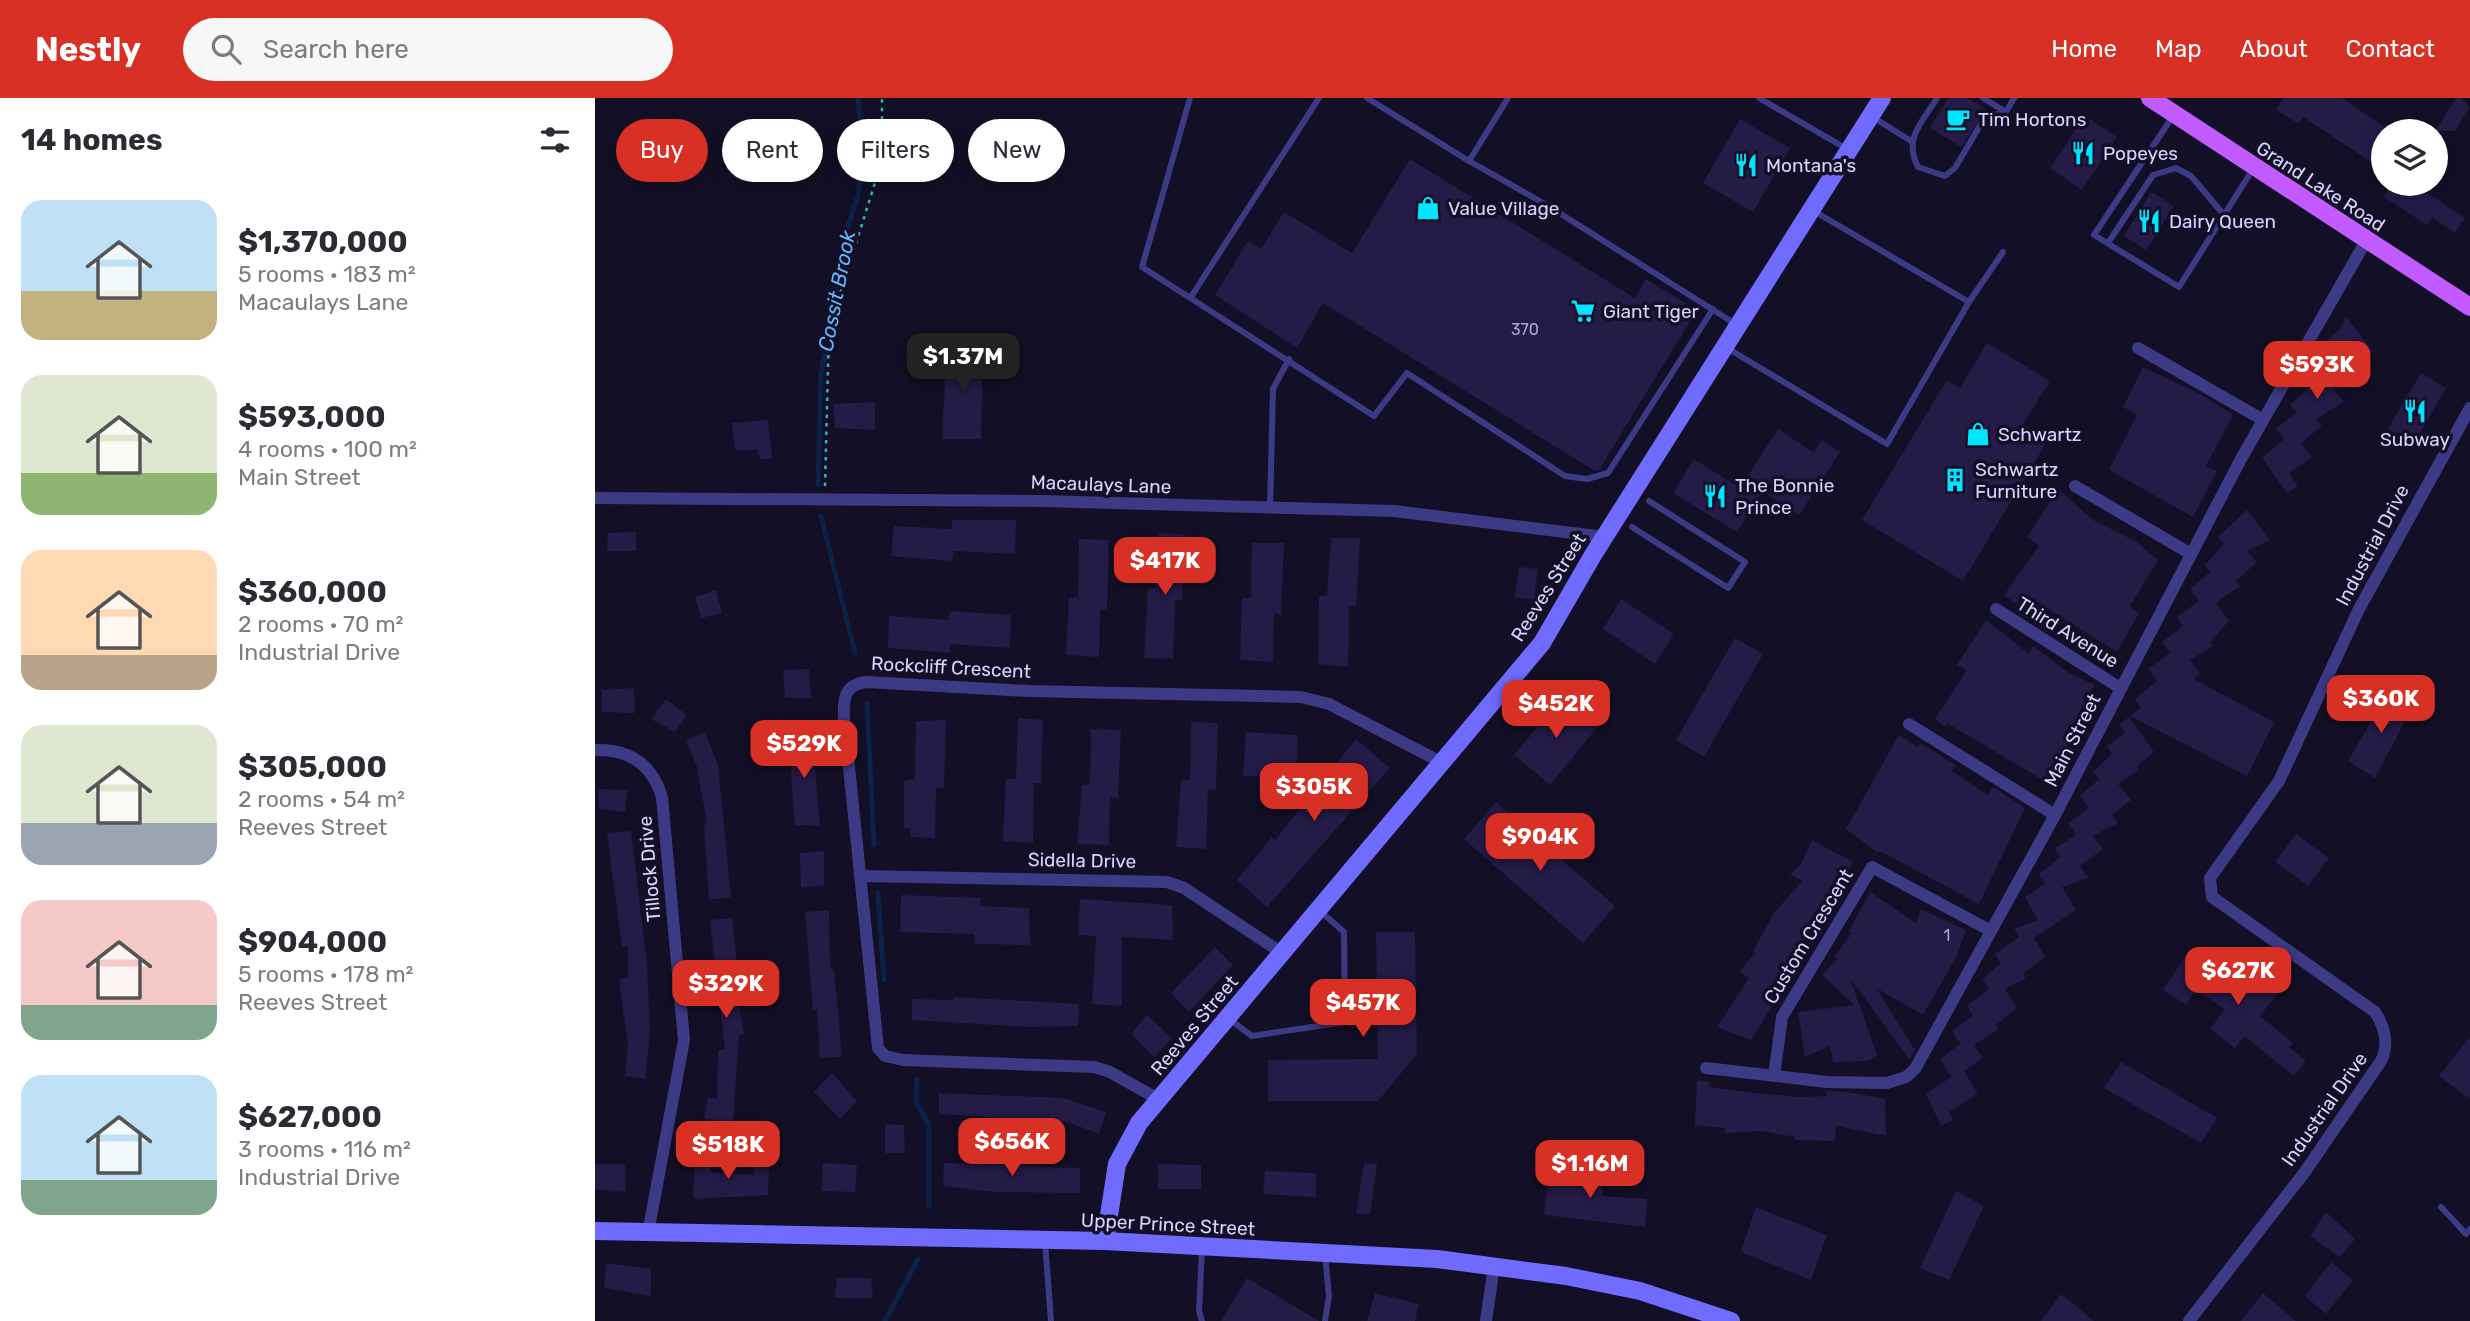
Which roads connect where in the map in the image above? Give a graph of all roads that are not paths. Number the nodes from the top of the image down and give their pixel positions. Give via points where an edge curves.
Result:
1 (1191, 98) edge
2 (1319, 98) edge
3 (1367, 98) edge
4 (1508, 98) edge
5 (1759, 98) edge
6 (1882, 98) edge
7 (1937, 98) edge
8 (1983, 98) edge
9 (2014, 98) edge
10 (2150, 98) edge
11 (2006, 112) junction
12 (2174, 114) junction
13 (1871, 116) junction
14 (1911, 141) junction
15 (1849, 150) junction
16 (1469, 160) junction
17 (2254, 167) junction
18 (1811, 209) junction
19 (2224, 215) junction
20 (2366, 241) junction
21 (2108, 243) junction
22 (2003, 252) dead end
23 (1191, 298) junction
24 (1969, 302) junction
25 (2469, 304) edge
26 (1713, 309) junction
27 (1738, 326) junction
28 (1725, 348) junction
29 (2138, 348) dead end
30 (1289, 359) junction
31 (2470, 408) edge
32 (2263, 420) junction
33 (2075, 486) dead end
34 (595, 498) edge
35 (1649, 501) dead end
36 (1270, 508) junction
37 (1632, 527) dead end
38 (1605, 537) junction
39 (2191, 554) junction
40 (1996, 609) dead end
41 (2120, 688) junction
42 (1909, 724) dead end
43 (595, 750) edge
44 (1441, 762) junction
45 (2055, 815) junction
46 (860, 876) junction
47 (1319, 909) junction
48 (1991, 930) junction
49 (1282, 953) junction
50 (1227, 1017) junction
51 (1706, 1068) dead end
52 (1774, 1076) junction
53 (1158, 1099) junction
54 (2441, 1207) dead end
55 (2470, 1229) edge
56 (595, 1231) edge
57 (648, 1233) junction
58 (1045, 1240) junction
59 (1105, 1241) junction
60 (1202, 1247) junction
61 (1325, 1254) junction
62 (1494, 1266) junction
63 (1051, 1321) edge
64 (1202, 1321) edge
65 (1325, 1321) edge
66 (1486, 1321) edge
67 (1731, 1321) edge
68 (2189, 1321) edge

1 - 23 lane via 1142,267
2 - 23 lane
3 - 16 lane
4 - 16 lane
5 - 15 lane
6 - 13 street, Reeves Street
7 - 14 lane
8 - 11 lane
9 - 11 lane
10 - 12 main road, Grand Lake Road
11 - 14 lane via 1985,117 1955,168 1945,176 1918,167
12 - 17 main road, Grand Lake Road
12 - 21 lane via 2094,235
13 - 14 lane
13 - 15 street, Reeves Street
15 - 18 street, Reeves Street
16 - 26 lane
17 - 19 lane
17 - 20 main road, Grand Lake Road
18 - 24 lane
18 - 27 street, Reeves Street
19 - 21 lane via 2179,287
19 - 21 lane via 2191,176 2176,167 2153,175
20 - 25 main road, Grand Lake Road
20 - 32 street, Main Street
22 - 24 lane
23 - 30 lane
24 - 28 lane via 1887,443
26 - 27 lane
26 - 30 lane via 1608,473 1587,479 1565,476 1407,373 1374,416
27 - 28 street, Reeves Street
28 - 38 street, Reeves Street
29 - 32 street
30 - 36 lane via 1273,389
31 - 68 street, Industrial Drive via 2359,609 2279,780 2210,878 2212,897 2375,1012 2386,1045 2381,1061 2304,1173
32 - 39 street, Main Street
33 - 39 street
34 - 36 street, Macaulays Lane via 1043,501
35 - 37 lane via 1745,562 1728,587
36 - 38 street, Macaulays Lane via 1394,511
38 - 44 street, Reeves Street via 1542,643
39 - 41 street, Main Street
40 - 41 street, Third Avenue
41 - 45 street, Main Street
42 - 45 street
43 - 57 street, Tillock Drive via 622,752 638,760 654,778 662,797 684,1040
44 - 46 street, Rockcliff Crescent via 1329,704 1301,697 862,682 843,698
44 - 47 street, Reeves Street
45 - 48 street, Main Street
46 - 49 street, Sidella Drive via 1167,882 1184,888
46 - 53 street, Rockcliff Crescent via 875,1039 885,1056 1094,1067
47 - 49 street, Reeves Street
47 - 50 lane via 1344,933 1345,1022 1252,1036
48 - 52 street, Main Street via 1920,1062 1906,1077 1887,1083
48 - 52 street, Custom Crescent via 1872,867 1782,1017
49 - 50 street, Reeves Street
50 - 53 street, Reeves Street
51 - 52 street, Main Street
53 - 59 street, Reeves Street via 1130,1136 1117,1164
54 - 55 lane via 2466,1234
56 - 57 street, Upper Prince Street
57 - 58 street, Upper Prince Street
58 - 59 street, Upper Prince Street
58 - 63 lane
59 - 60 street, Upper Prince Street
60 - 61 street, Upper Prince Street
60 - 64 lane
61 - 62 street, Upper Prince Street
61 - 65 lane via 1329,1296
62 - 66 street
62 - 67 street, Upper Prince Street via 1640,1291

